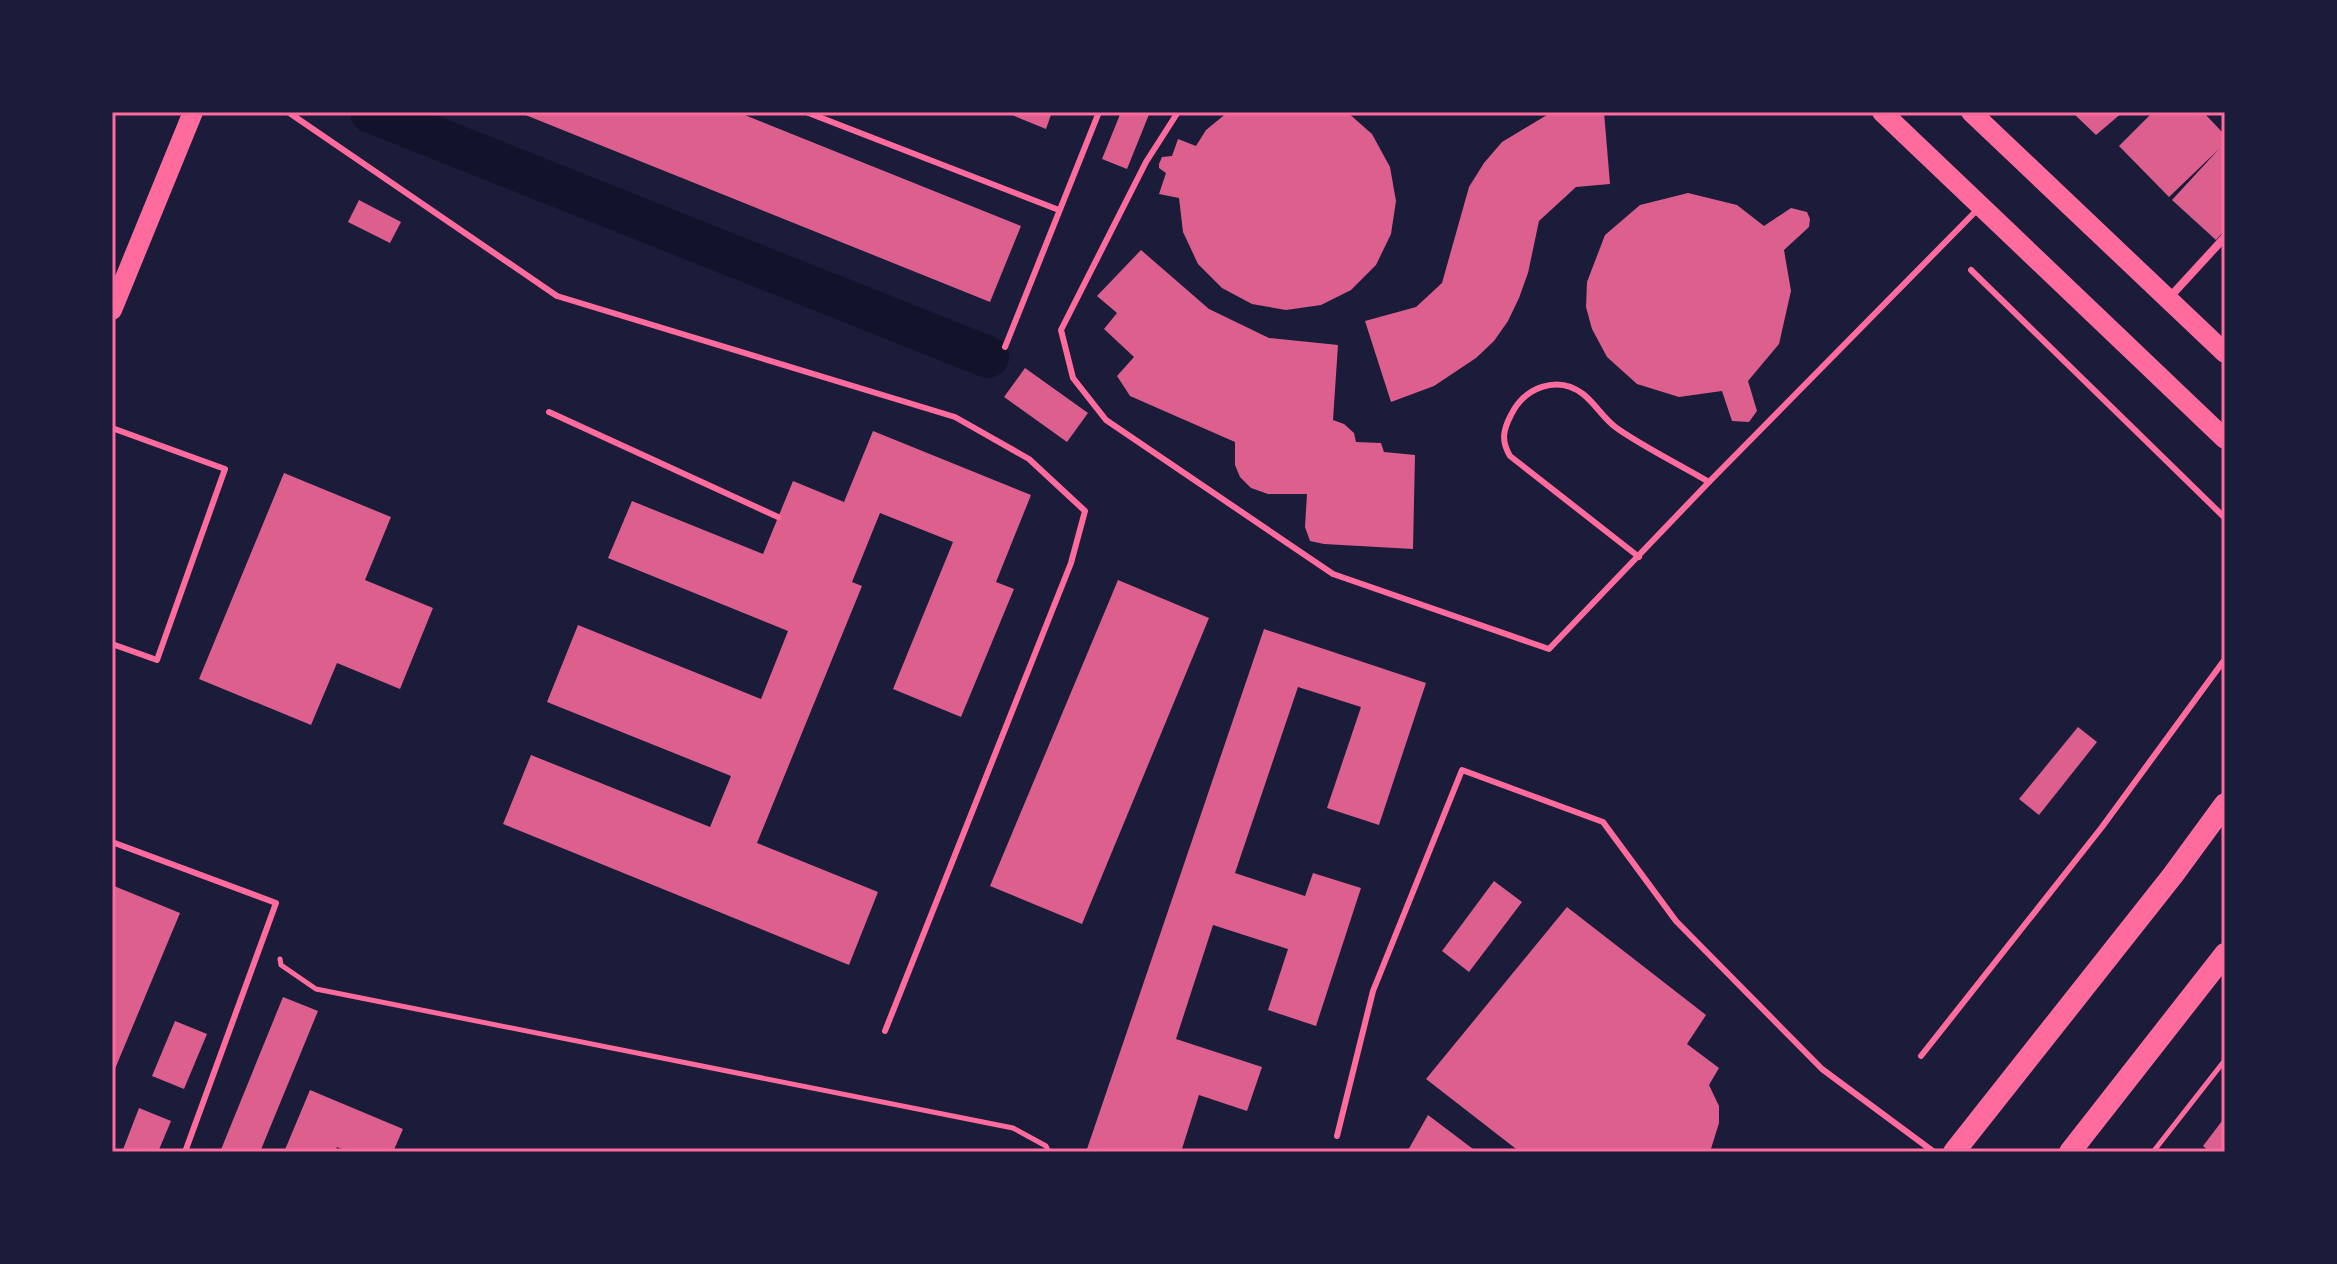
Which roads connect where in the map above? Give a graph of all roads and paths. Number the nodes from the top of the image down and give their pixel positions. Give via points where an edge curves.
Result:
1 (193, 112) edge
2 (288, 112) edge
3 (806, 112) edge
4 (1099, 112) edge
5 (1178, 112) edge
6 (1882, 112) edge
7 (1971, 112) edge
8 (1981, 207) junction
9 (1059, 210) junction
10 (2225, 237) edge
11 (1971, 270) dead end
12 (2169, 298) junction
13 (112, 310) edge
14 (1005, 347) dead end
15 (2225, 353) edge
16 (549, 412) dead end
17 (112, 428) edge
18 (2225, 439) edge
19 (1709, 482) junction
20 (778, 517) dead end
21 (2225, 518) edge
22 (1639, 557) junction
23 (112, 644) edge
24 (2225, 659) edge
25 (2225, 804) edge
26 (112, 842) edge
27 (269, 921) junction
28 (2225, 954) edge
29 (885, 1031) dead end
30 (1921, 1056) dead end
31 (2225, 1060) edge
32 (1337, 1136) dead end
33 (185, 1152) edge
34 (1049, 1152) edge
35 (1934, 1152) edge
36 (1954, 1152) edge
37 (2070, 1152) edge
38 (2153, 1152) edge

1 - 13 main road
2 - 29 lane via 557,296 955,417 1029,459 1085,511 1071,563
3 - 9 lane
4 - 9 lane
5 - 22 lane via 1146,162 1061,330 1073,378 1106,420 1333,574 1549,649
6 - 8 main road
7 - 12 main road
8 - 18 main road
8 - 19 lane
9 - 14 lane
10 - 12 street
11 - 21 lane
12 - 15 main road
16 - 20 lane
17 - 23 lane via 225,469 157,660
19 - 22 lane
19 - 22 lane via 1615,427 1572,388 1541,386 1519,402 1503,439 1510,456
24 - 30 lane via 2102,827
25 - 36 highway
26 - 27 lane via 276,903
27 - 33 lane
27 - 34 path via 281,965 316,989 1013,1128
28 - 37 highway
31 - 38 path
32 - 35 lane via 1373,991 1462,770 1603,822 1676,921 1822,1069

